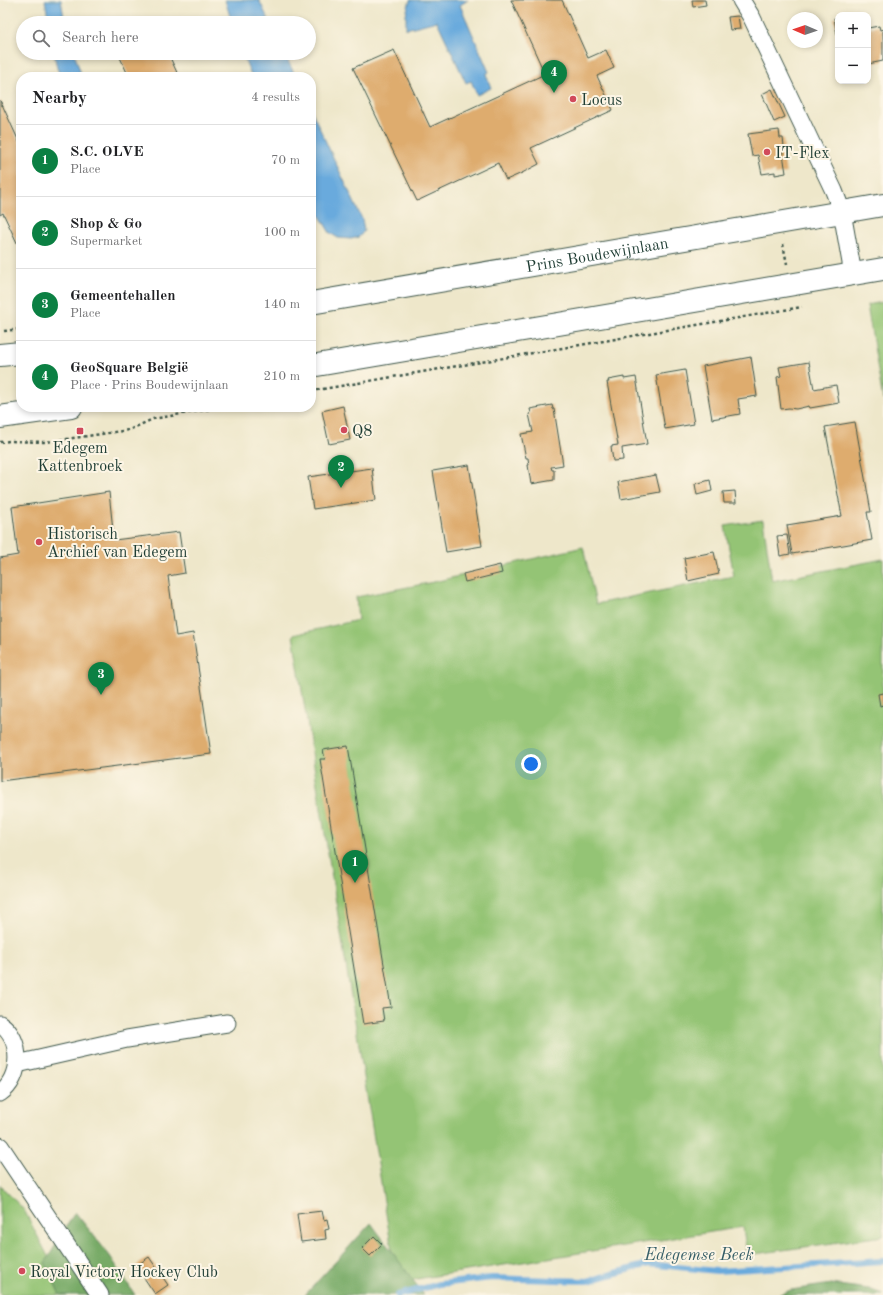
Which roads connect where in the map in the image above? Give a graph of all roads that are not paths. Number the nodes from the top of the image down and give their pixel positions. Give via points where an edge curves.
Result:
1 (741, 0) edge
2 (883, 205) edge
3 (842, 212) junction
4 (883, 269) edge
5 (853, 274) junction
6 (316, 302) edge
7 (16, 353) edge
8 (0, 355) edge
9 (316, 365) edge
10 (36, 412) edge
11 (0, 417) edge
12 (227, 1023) dead end
13 (0, 1024) edge
14 (17, 1064) junction
15 (0, 1093) edge
16 (0, 1146) edge
17 (100, 1295) edge

1 - 3 street via 752,18
2 - 3 main road, Prins Boudewijnlaan
3 - 5 street
3 - 6 main road, Prins Boudewijnlaan
4 - 5 main road
5 - 9 main road
7 - 8 main road
10 - 11 main road
12 - 14 street via 127,1039
13 - 14 street via 12,1037 17,1050
14 - 15 street via 13,1078
16 - 17 street

